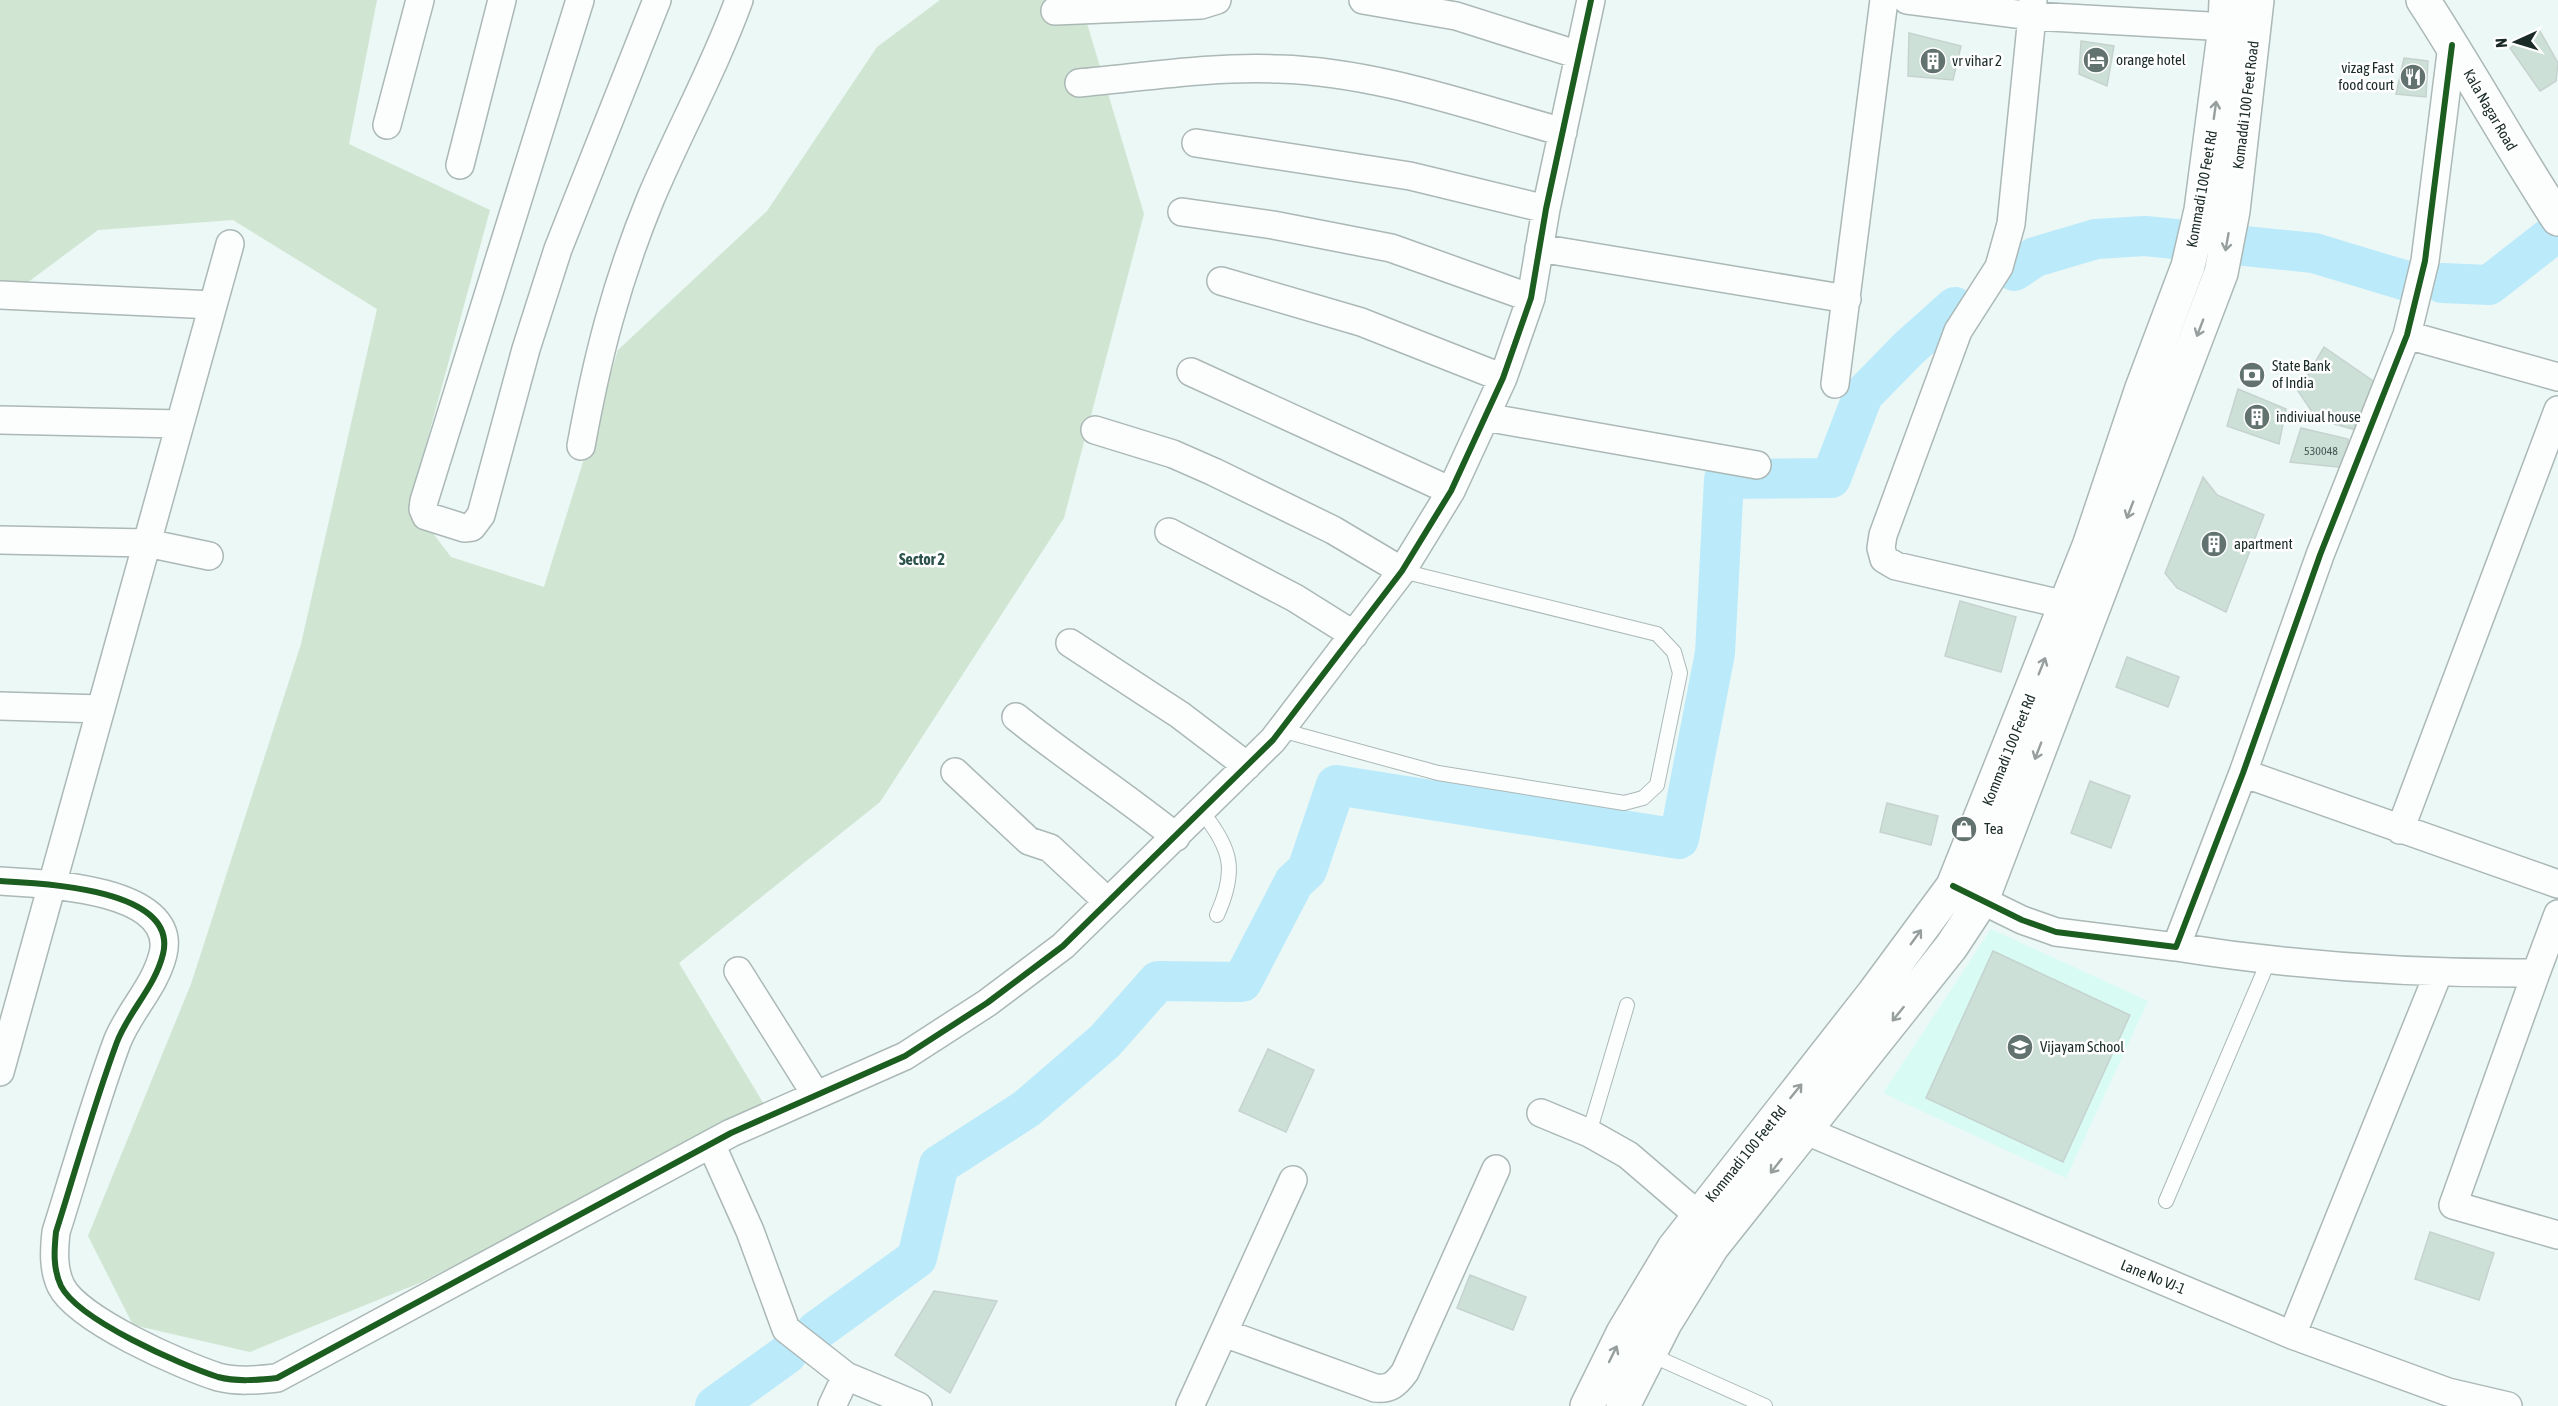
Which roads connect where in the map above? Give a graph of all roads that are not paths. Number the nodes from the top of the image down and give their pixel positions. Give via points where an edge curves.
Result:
1 (420, 0) edge
2 (502, 0) edge
3 (580, 0) edge
4 (657, 0) edge
5 (739, 0) edge
6 (1217, 0) edge
7 (1363, 0) edge
8 (1591, 0) edge
9 (1884, 0) edge
10 (1907, 0) edge
11 (2423, 0) edge
12 (2032, 8) edge
13 (1055, 10) dead end
14 (2241, 14) edge
15 (2452, 45) junction
16 (1579, 55) junction
17 (1079, 83) dead end
18 (387, 125) dead end
19 (1563, 132) junction
20 (1196, 143) dead end
21 (460, 165) dead end
22 (1546, 209) junction
23 (2217, 210) junction
24 (1182, 212) dead end
25 (2558, 219) edge
26 (230, 244) dead end
27 (1539, 248) junction
28 (1221, 281) dead end
29 (0, 295) edge
30 (1531, 298) junction
31 (1847, 299) junction
32 (213, 304) junction
33 (2408, 335) junction
34 (1191, 372) dead end
35 (2558, 377) edge
36 (1503, 378) junction
37 (1835, 384) dead end
38 (2558, 410) edge
39 (1485, 417) junction
40 (0, 420) edge
41 (180, 424) junction
42 (1095, 430) dead end
43 (581, 446) dead end
44 (1757, 465) dead end
45 (1451, 491) junction
46 (1169, 532) dead end
47 (0, 540) edge
48 (147, 543) junction
49 (209, 555) dead end
50 (1402, 571) junction
51 (2066, 605) junction
52 (1354, 634) junction
53 (1070, 643) dead end
54 (0, 706) edge
55 (102, 709) junction
56 (1016, 717) dead end
57 (1281, 730) junction
58 (1247, 766) junction
59 (955, 772) dead end
60 (2243, 773) junction
61 (1202, 812) junction
62 (2400, 830) junction
63 (1176, 837) junction
64 (0, 881) edge
65 (53, 883) junction
66 (2558, 884) edge
67 (1968, 893) junction
68 (1108, 902) junction
69 (2558, 914) edge
70 (1218, 915) dead end
71 (2176, 948) junction
72 (2268, 962) junction
73 (738, 971) dead end
74 (2535, 973) junction
75 (2438, 974) junction
76 (1627, 1005) dead end
77 (0, 1072) edge
78 (816, 1095) junction
79 (1541, 1113) dead end
80 (1804, 1130) junction
81 (1589, 1133) junction
82 (711, 1144) junction
83 (1496, 1169) dead end
84 (1293, 1180) dead end
85 (2166, 1201) dead end
86 (1698, 1215) junction
87 (2558, 1236) edge
88 (1224, 1333) junction
89 (2292, 1335) junction
90 (1649, 1354) junction
91 (846, 1376) junction
92 (2446, 1399) edge
93 (832, 1406) edge
94 (918, 1406) edge
95 (1190, 1406) edge
96 (1587, 1406) edge
97 (1623, 1406) edge
98 (1765, 1406) edge
99 (2508, 1406) edge

1 - 18 street
2 - 21 street
3 - 4 street via 424,501 426,516 464,528 472,527 481,515 558,249
5 - 43 street via 725,39 650,200 619,281 602,338
6 - 13 street via 1201,5
7 - 16 street via 1456,16
8 - 16 street
9 - 31 street
10 - 12 street
11 - 15 main road, Kala Nagar Road
12 - 14 street
12 - 51 street via 2006,247 1999,267 1958,331 1881,548 1884,559 1896,566
14 - 23 main road, Kommadi 100 Feet Rd
15 - 25 main road, Kala Nagar Road
15 - 33 street via 2425,261
16 - 19 street
17 - 19 street via 1242,68 1281,69 1410,89
19 - 22 street
20 - 22 street via 1410,176
22 - 27 street
23 - 51 main road, Kommadi 100 Feet Rd via 2188,266
23 -> 67 main road via 2221,273
24 - 30 street via 1391,248
26 - 32 street
27 - 30 street
27 - 31 street
28 - 36 street via 1361,322
29 - 32 street
30 - 36 street
31 - 37 street
32 - 41 street
33 - 35 street
33 - 60 street via 2320,555
34 - 45 street
36 - 39 street
38 - 62 street
39 - 44 street
39 - 45 street
40 - 41 street
41 - 48 street
42 - 50 street via 1173,454 1204,468 1333,530
45 - 50 street
46 - 52 street via 1295,597
47 - 48 street
48 - 49 street
48 - 55 street
50 - 52 street
50 - 57 lane via 1657,634 1674,652 1680,673 1657,785 1643,798 1624,803 1438,773
67 -> 51 main road, Kommadi 100 Feet Rd
52 - 57 street
53 - 58 street via 1180,715
54 - 55 street
55 - 65 street
56 - 63 street
57 - 58 street
58 - 61 street
59 - 68 street via 1029,841 1050,848
60 - 62 street
60 - 71 street
61 - 63 street
61 - 70 lane via 1218,832 1230,860 1228,893
62 - 66 street
63 - 68 street
64 - 65 street
65 - 77 street
65 - 82 street via 105,894 137,906 153,917 163,932 164,951 157,973 117,1041 56,1232 56,1270 71,1300 114,1332 219,1377 246,1381 277,1378
67 - 71 street via 2056,932
67 -> 80 main road, Kommadi 100 Feet Rd via 1951,947
86 -> 67 main road, Kommadi 100 Feet Rd via 1874,993
68 - 78 street via 1063,946 987,1003 905,1056
69 - 74 street
71 - 72 street
72 - 75 street
72 - 85 lane
73 - 78 street
74 - 75 street
74 - 87 street via 2453,1205
75 - 89 street
76 - 81 lane
78 - 82 street
79 - 81 street
80 - 89 street, Lane No VJ-1
80 -> 90 main road, Kommadi 100 Feet Rd via 1712,1247
81 - 86 street via 1628,1155
82 - 91 street via 750,1232 786,1329
83 - 88 street via 1397,1383 1387,1389 1375,1388
84 - 88 street
96 -> 86 main road, Kommadi 100 Feet Rd via 1649,1287
88 - 95 street
89 - 92 street, Lane No VJ-1
90 - 97 main road, Kommadi 100 Feet Rd
90 - 98 lane
91 - 93 street
91 - 94 street
92 - 99 street, Lane No VJ-1

